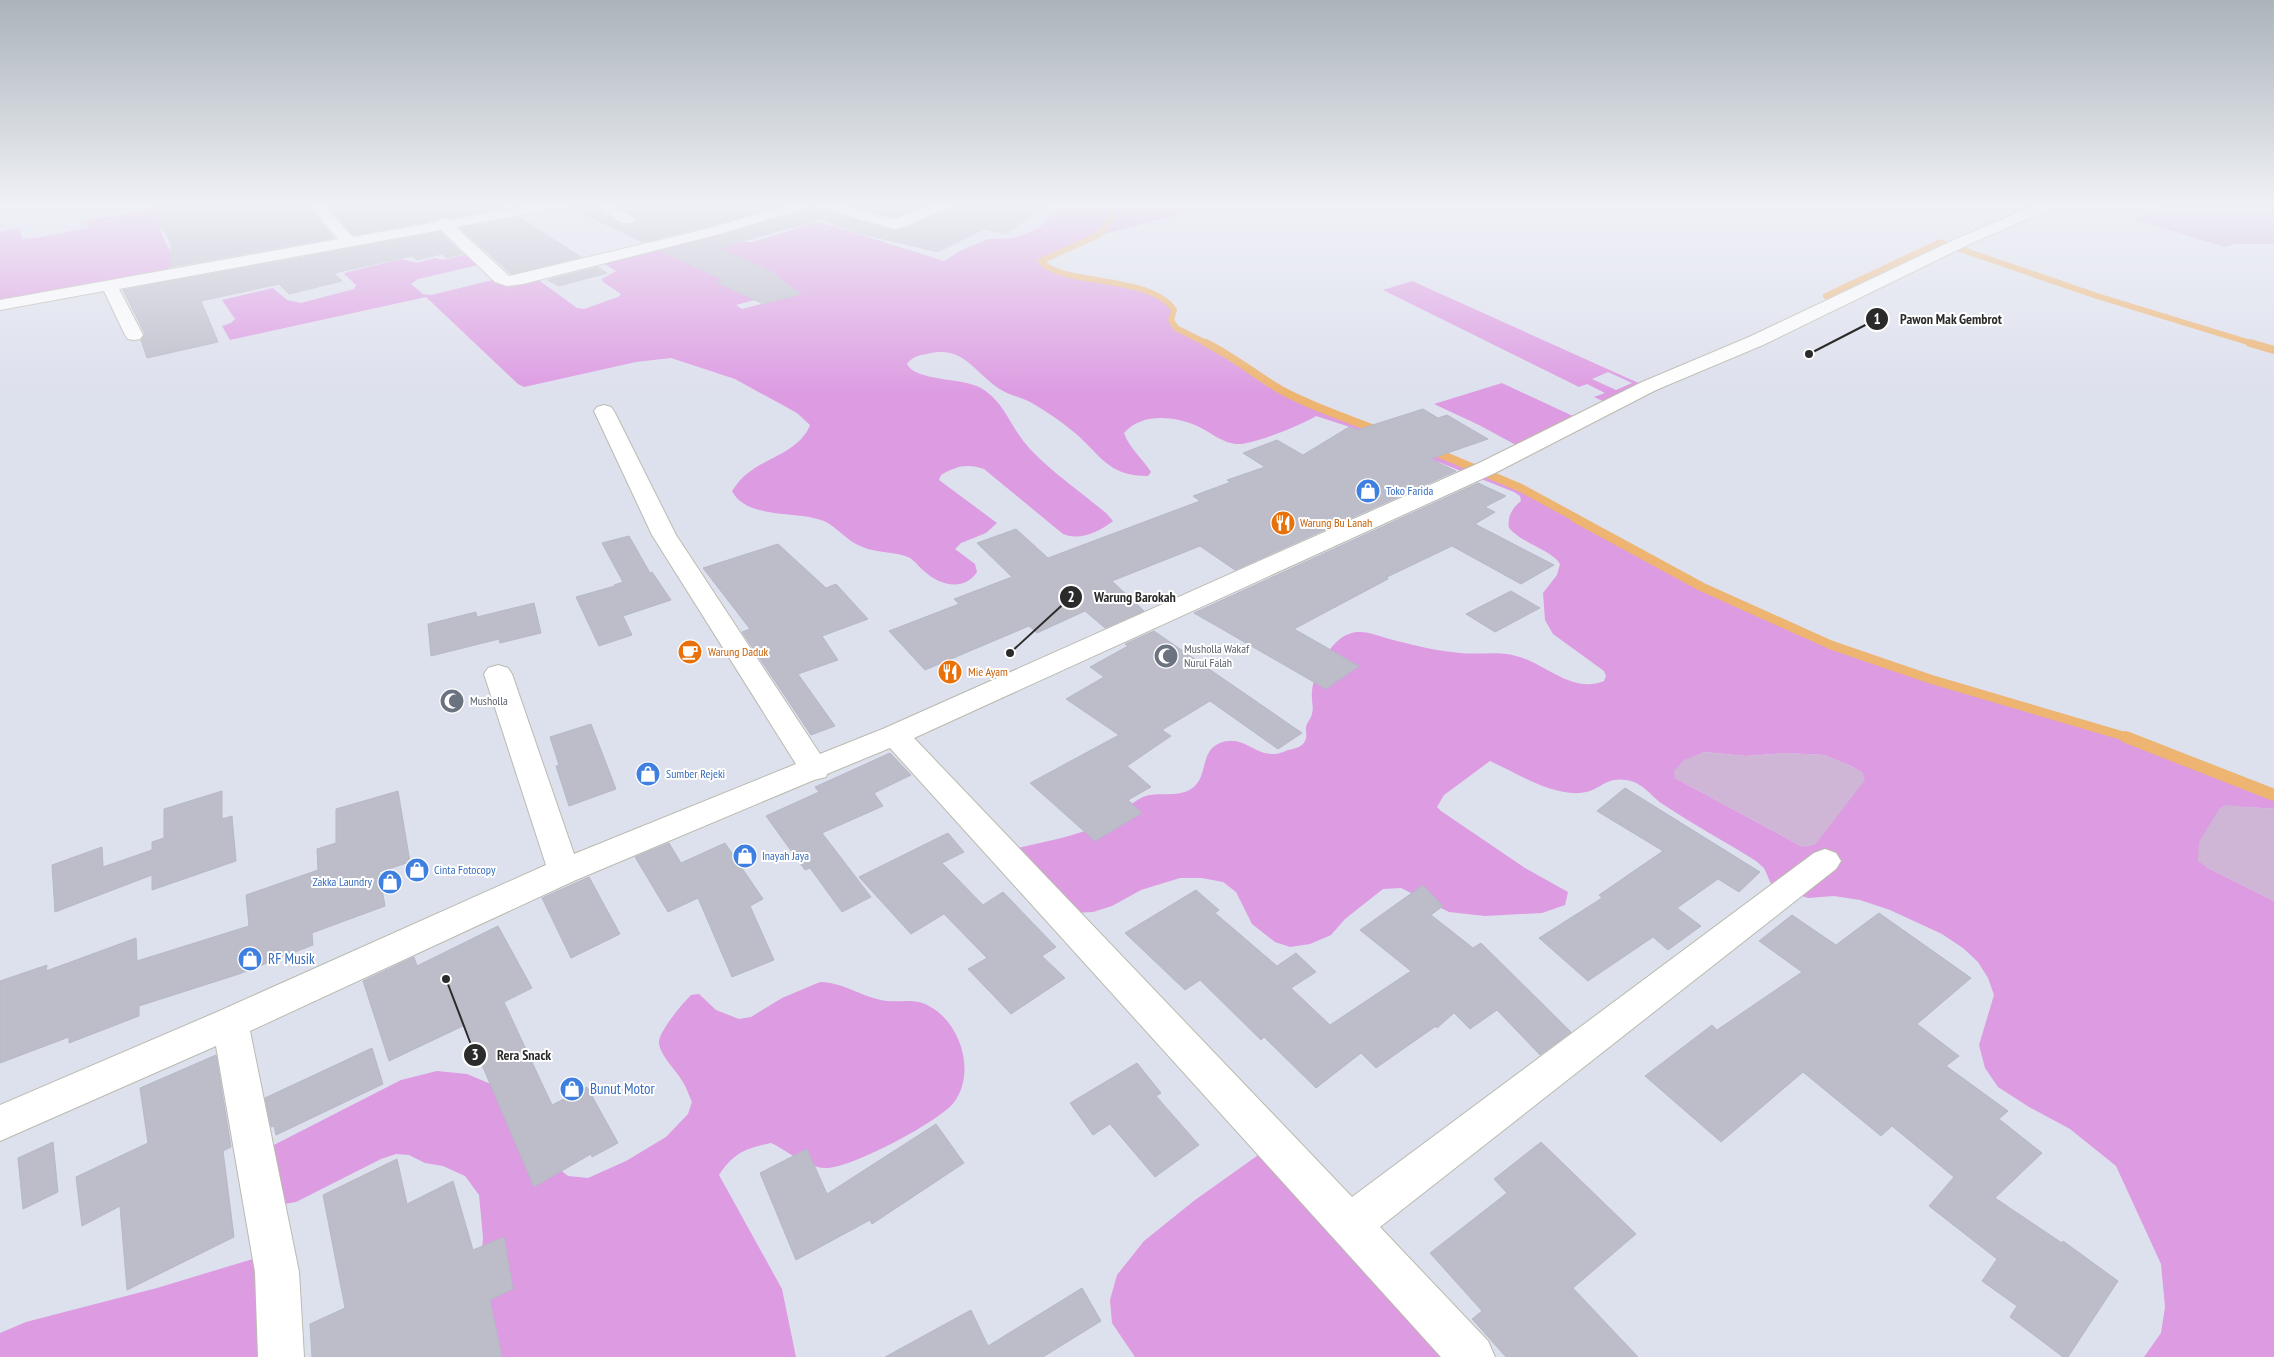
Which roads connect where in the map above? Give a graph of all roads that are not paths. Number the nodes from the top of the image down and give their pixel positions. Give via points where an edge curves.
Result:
1 (207, 267) edge
2 (490, 267) edge
3 (567, 267) edge
4 (1909, 267) edge
5 (108, 285) junction
6 (0, 304) edge
7 (134, 334) dead end
8 (604, 411) dead end
9 (498, 674) dead end
10 (895, 736) junction
11 (815, 770) junction
12 (1825, 860) dead end
13 (564, 871) junction
14 (230, 1023) junction
15 (0, 1124) edge
16 (1350, 1224) junction
17 (282, 1357) edge
18 (1472, 1357) edge

1 - 5 street
2 - 3 street via 507,281
4 - 10 street via 1756,341 1642,390 1480,471
5 - 6 street
5 - 7 street
8 - 11 street via 664,535
9 - 13 street
10 - 11 street
10 - 16 street
11 - 13 street
12 - 16 street
13 - 14 street
14 - 15 street
14 - 17 street via 276,1272
16 - 18 street

